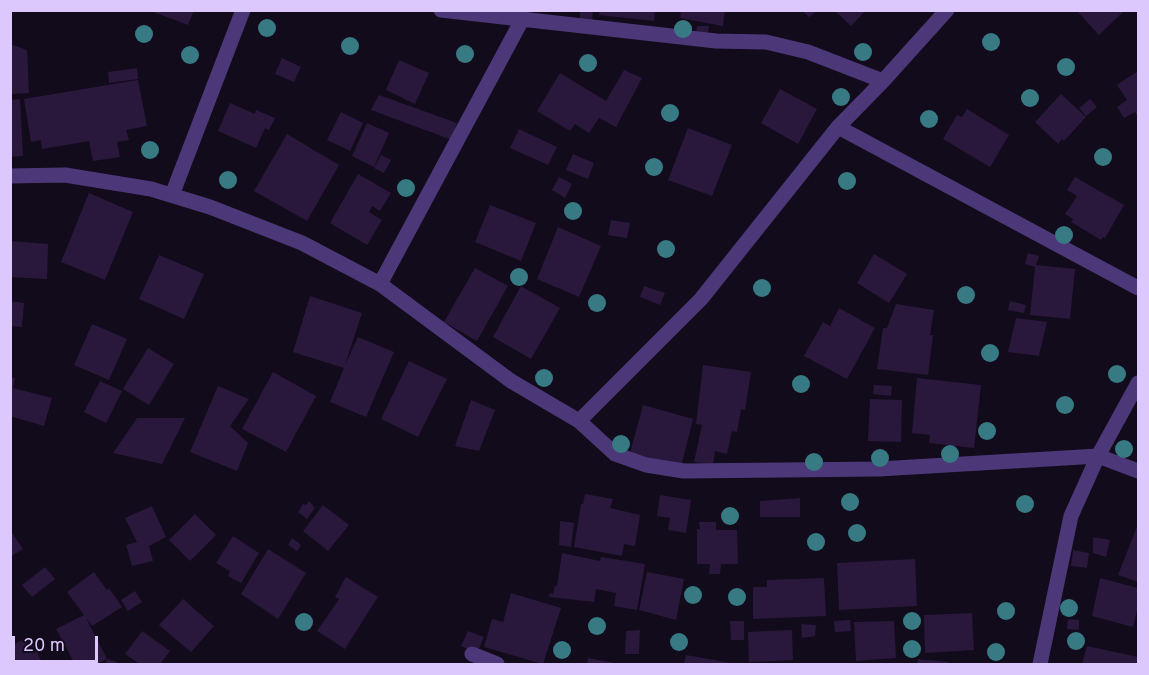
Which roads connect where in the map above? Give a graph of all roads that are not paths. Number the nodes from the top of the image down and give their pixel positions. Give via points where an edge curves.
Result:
1 (243, 10) edge
2 (441, 10) edge
3 (947, 10) edge
4 (523, 18) junction
5 (883, 81) junction
6 (837, 127) junction
7 (10, 176) edge
8 (172, 195) junction
9 (380, 284) junction
10 (1138, 288) edge
11 (1138, 383) edge
12 (579, 421) junction
13 (1098, 456) junction
14 (1138, 471) edge
15 (472, 654) dead end
16 (497, 664) edge
17 (1040, 664) edge

1 - 8 street
2 - 4 street
3 - 5 street
4 - 5 street via 716,41 766,42 808,52
4 - 9 street
5 - 6 street
6 - 10 street
6 - 12 street via 701,299
7 - 8 street via 65,175
8 - 9 street via 302,243
9 - 12 street via 511,381
11 - 13 street
12 - 13 street via 615,454 646,465 684,471 879,469
13 - 14 street
13 - 17 street via 1071,516
15 - 16 street

